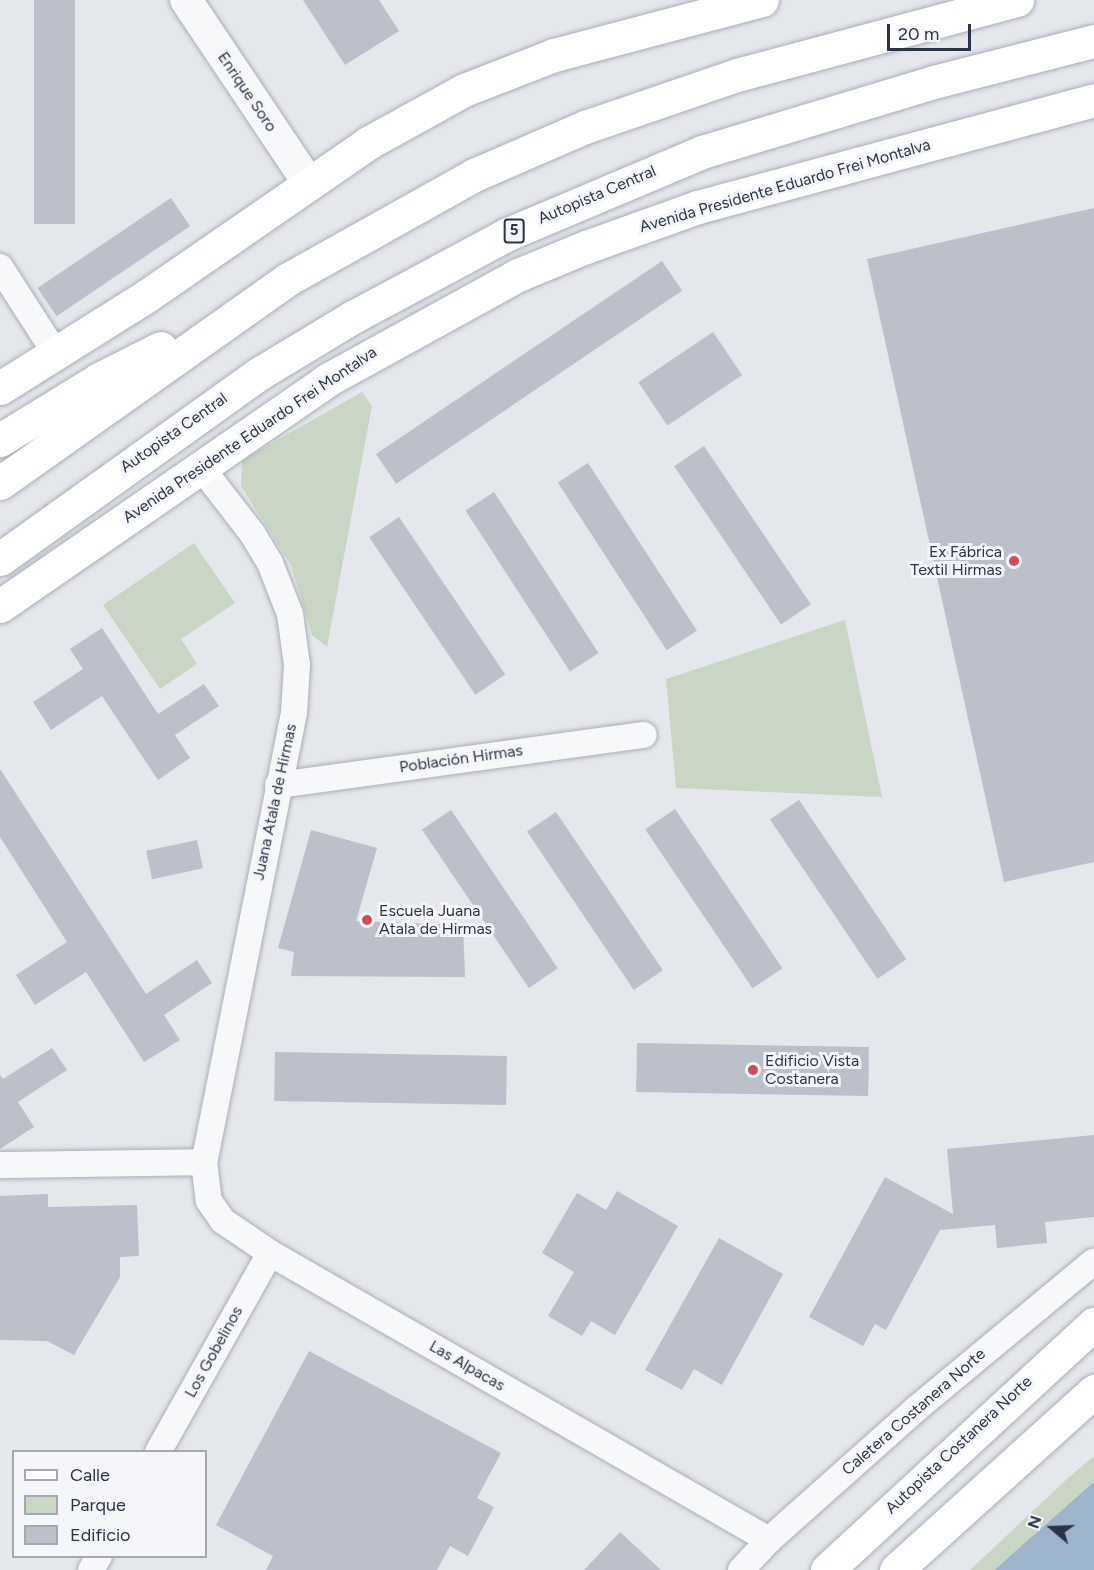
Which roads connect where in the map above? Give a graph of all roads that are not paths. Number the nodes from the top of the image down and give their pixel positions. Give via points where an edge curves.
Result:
1 (186, 0) edge
2 (762, 0) edge
3 (1017, 0) edge
4 (1094, 41) edge
5 (1094, 100) edge
6 (309, 184) junction
7 (0, 267) edge
8 (148, 295) junction
9 (226, 320) junction
10 (54, 351) junction
11 (0, 388) edge
12 (0, 412) edge
13 (0, 440) edge
14 (200, 466) junction
15 (0, 483) edge
16 (0, 559) edge
17 (0, 606) edge
18 (644, 735) dead end
19 (278, 785) junction
20 (204, 1162) junction
21 (0, 1165) edge
22 (270, 1253) junction
23 (1094, 1261) edge
24 (1094, 1324) edge
25 (1094, 1391) edge
26 (159, 1450) edge
27 (769, 1540) junction
28 (741, 1570) edge
29 (826, 1570) edge
30 (896, 1570) edge

1 - 6 street, Enrique Soro
2 - 6 main road via 554,55 505,72 423,110
3 - 9 main road via 771,65 585,127 417,204
4 - 16 main road, Autopista Central / 5 via 923,85 723,146 625,182 508,234 353,316 260,373
5 - 14 main road, Avenida Presidente Eduardo Frei Montalva via 743,194 586,247 518,275 391,342
6 - 8 main road
7 - 10 street
8 - 10 main road
8 - 12 main road via 64,366
9 - 13 main road via 99,378
9 - 15 main road
10 - 11 main road
14 - 17 main road, Avenida Presidente Eduardo Frei Montalva
14 - 19 street, Juana Atala de Hirmas via 258,543 290,614 297,689
18 - 19 street, Población Hirmas
19 - 20 street, Juana Atala de Hirmas
20 - 21 street
20 - 22 street, Las Alpacas via 204,1189 215,1212
22 - 26 street, Los Gobelinos
22 - 27 street, Las Alpacas
23 - 27 street, Caletera Costanera Norte via 1034,1308
24 - 29 main road, Autopista Costanera Norte
25 - 30 main road
27 - 28 street, Caletera Costanera Norte

